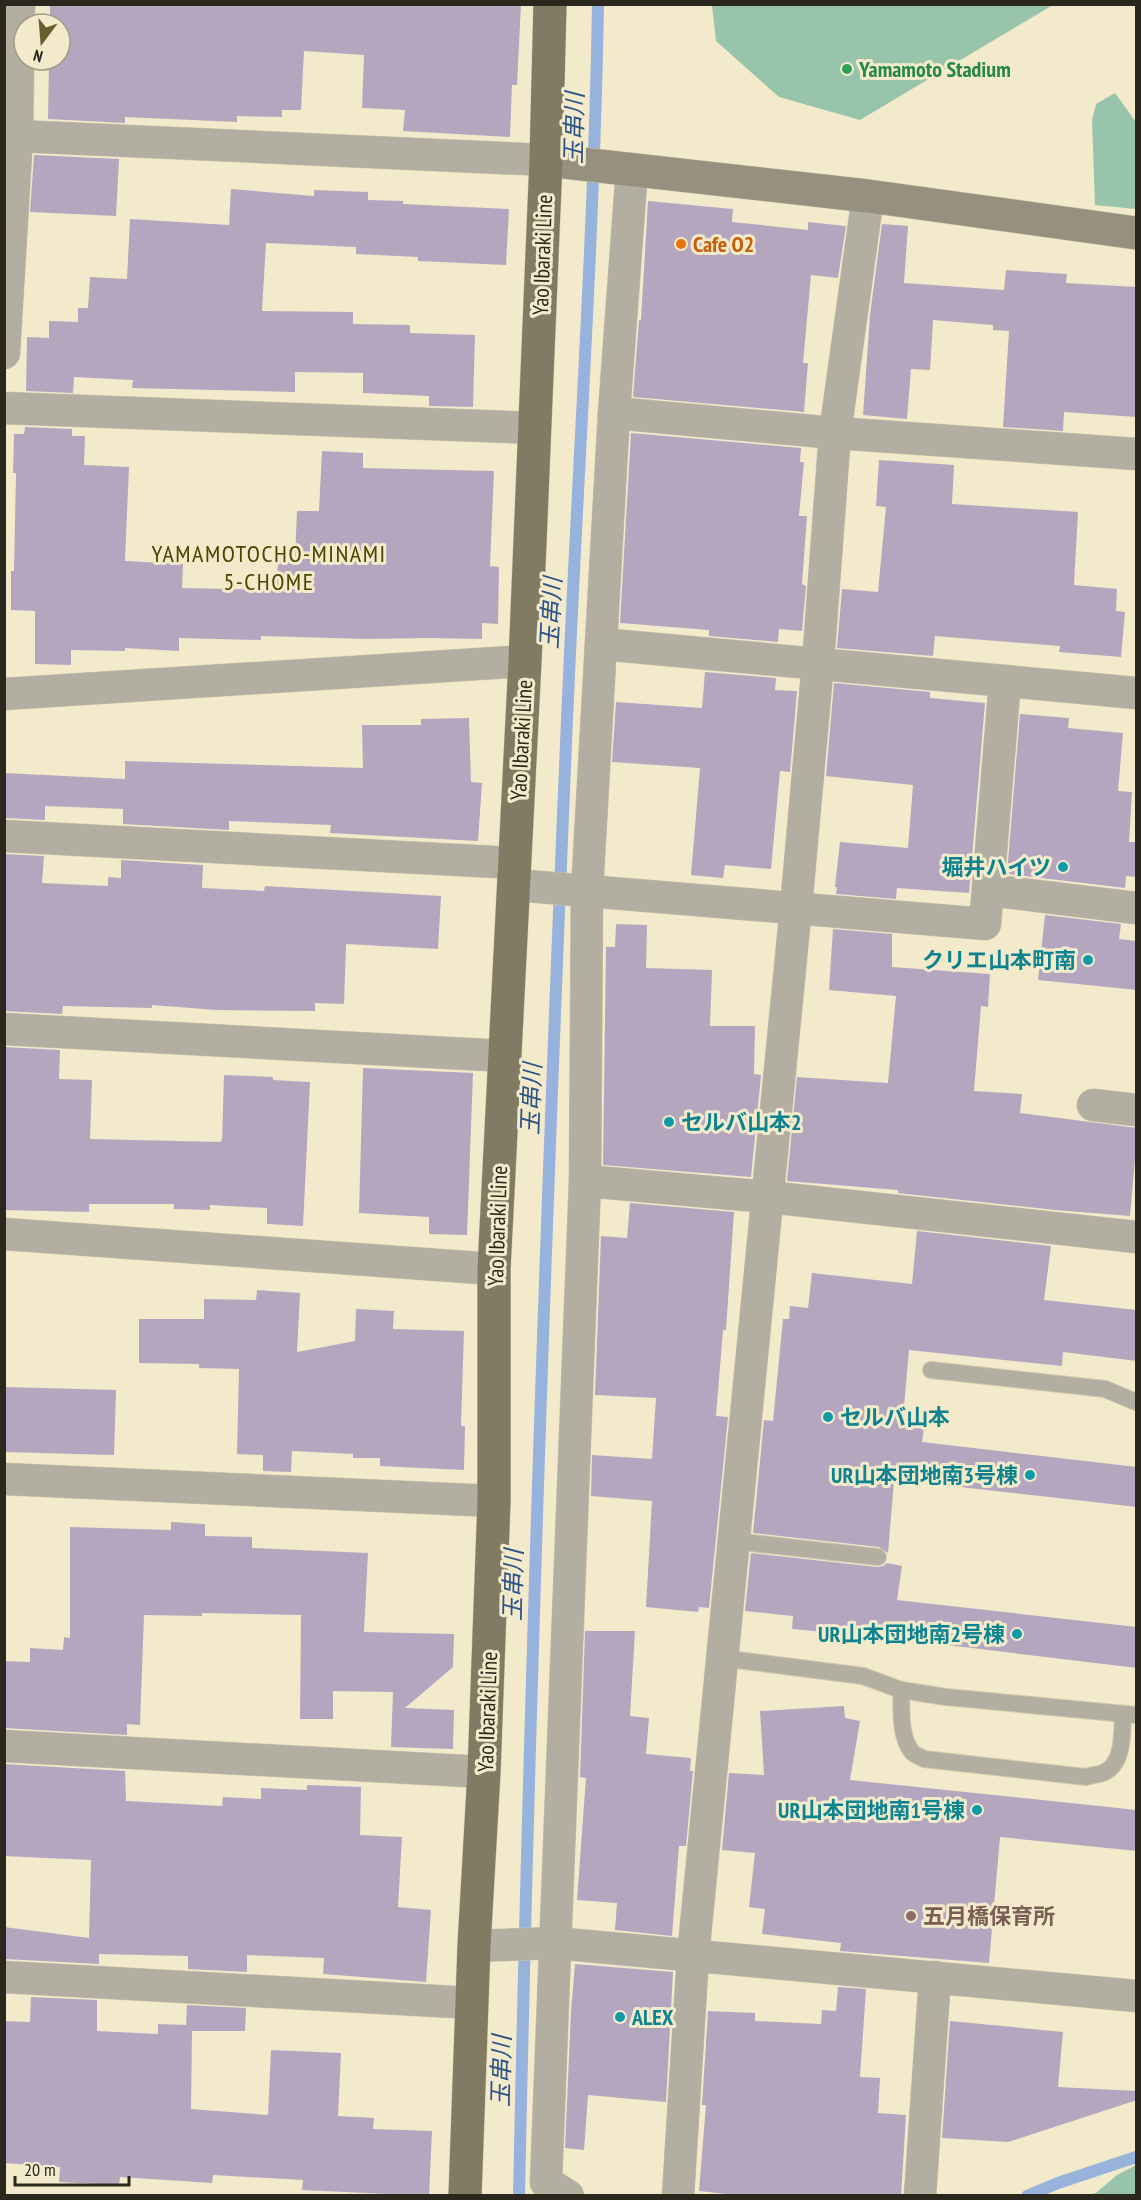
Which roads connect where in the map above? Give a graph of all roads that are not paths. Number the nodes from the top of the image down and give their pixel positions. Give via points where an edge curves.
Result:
1 (19, 4) edge
2 (550, 4) edge
3 (17, 136) junction
4 (558, 161) junction
5 (618, 168) junction
6 (868, 196) junction
7 (8, 219) edge
8 (1137, 232) edge
9 (4, 352) edge
10 (4, 408) edge
11 (614, 413) junction
12 (534, 428) junction
13 (835, 433) junction
14 (1137, 454) edge
15 (601, 644) junction
16 (525, 661) junction
17 (819, 663) junction
18 (1005, 681) junction
19 (1137, 693) edge
20 (4, 694) edge
21 (4, 836) edge
22 (522, 878) junction
23 (581, 890) junction
24 (988, 891) junction
25 (796, 907) junction
26 (1137, 908) edge
27 (4, 1029) edge
28 (506, 1056) junction
29 (1093, 1105) dead end
30 (1137, 1110) edge
31 (585, 1181) junction
32 (768, 1197) junction
33 (4, 1234) edge
34 (1137, 1237) edge
35 (494, 1269) junction
36 (931, 1370) dead end
37 (1137, 1402) edge
38 (4, 1479) edge
39 (494, 1501) junction
40 (734, 1541) junction
41 (878, 1557) dead end
42 (722, 1658) junction
43 (901, 1690) junction
44 (1130, 1714) edge
45 (4, 1746) edge
46 (484, 1772) junction
47 (535, 1944) junction
48 (474, 1947) junction
49 (693, 1956) junction
50 (4, 1977) edge
51 (934, 1977) junction
52 (1137, 1996) edge
53 (472, 2003) junction
54 (465, 2196) edge
55 (568, 2196) edge
56 (678, 2196) edge
57 (920, 2196) edge

1 - 3 street
2 - 4 main road, Yao Ibaraki Line
3 - 4 street
3 - 7 street
4 - 5 street
4 - 12 main road, Yao Ibaraki Line
5 - 6 street
5 - 11 street
6 - 8 street
6 - 13 street
7 - 9 street
10 - 12 street
11 - 13 street
11 - 15 street
12 - 16 main road, Yao Ibaraki Line
13 - 14 street
13 - 17 street
15 - 17 street
15 - 23 street
16 - 20 street
16 - 22 main road, Yao Ibaraki Line
17 - 18 street
17 - 25 street
18 - 19 street
18 - 24 street
21 - 22 street
22 - 23 street
22 - 28 main road, Yao Ibaraki Line
23 - 25 street
23 - 31 street
24 - 25 street via 985,924
24 - 26 street
25 - 32 street
27 - 28 street
28 - 35 main road, Yao Ibaraki Line
29 - 30 street
31 - 32 street
31 - 47 street
32 - 34 street
32 - 40 street
33 - 35 street
35 - 39 main road, Yao Ibaraki Line
36 - 37 lane via 1105,1389
38 - 39 street
39 - 46 main road, Yao Ibaraki Line
40 - 41 lane
40 - 42 street
42 - 43 lane via 863,1676
42 - 49 street
43 - 44 lane
43 - 44 lane via 905,1736 912,1752 924,1759 1086,1777 1105,1772 1115,1761
45 - 46 street
46 - 48 main road, Yao Ibaraki Line
47 - 48 street
47 - 49 street
47 - 55 street via 546,2182
48 - 53 main road, Yao Ibaraki Line
49 - 51 street
49 - 56 street
50 - 53 street
51 - 52 street
51 - 57 street
53 - 54 main road, Yao Ibaraki Line

